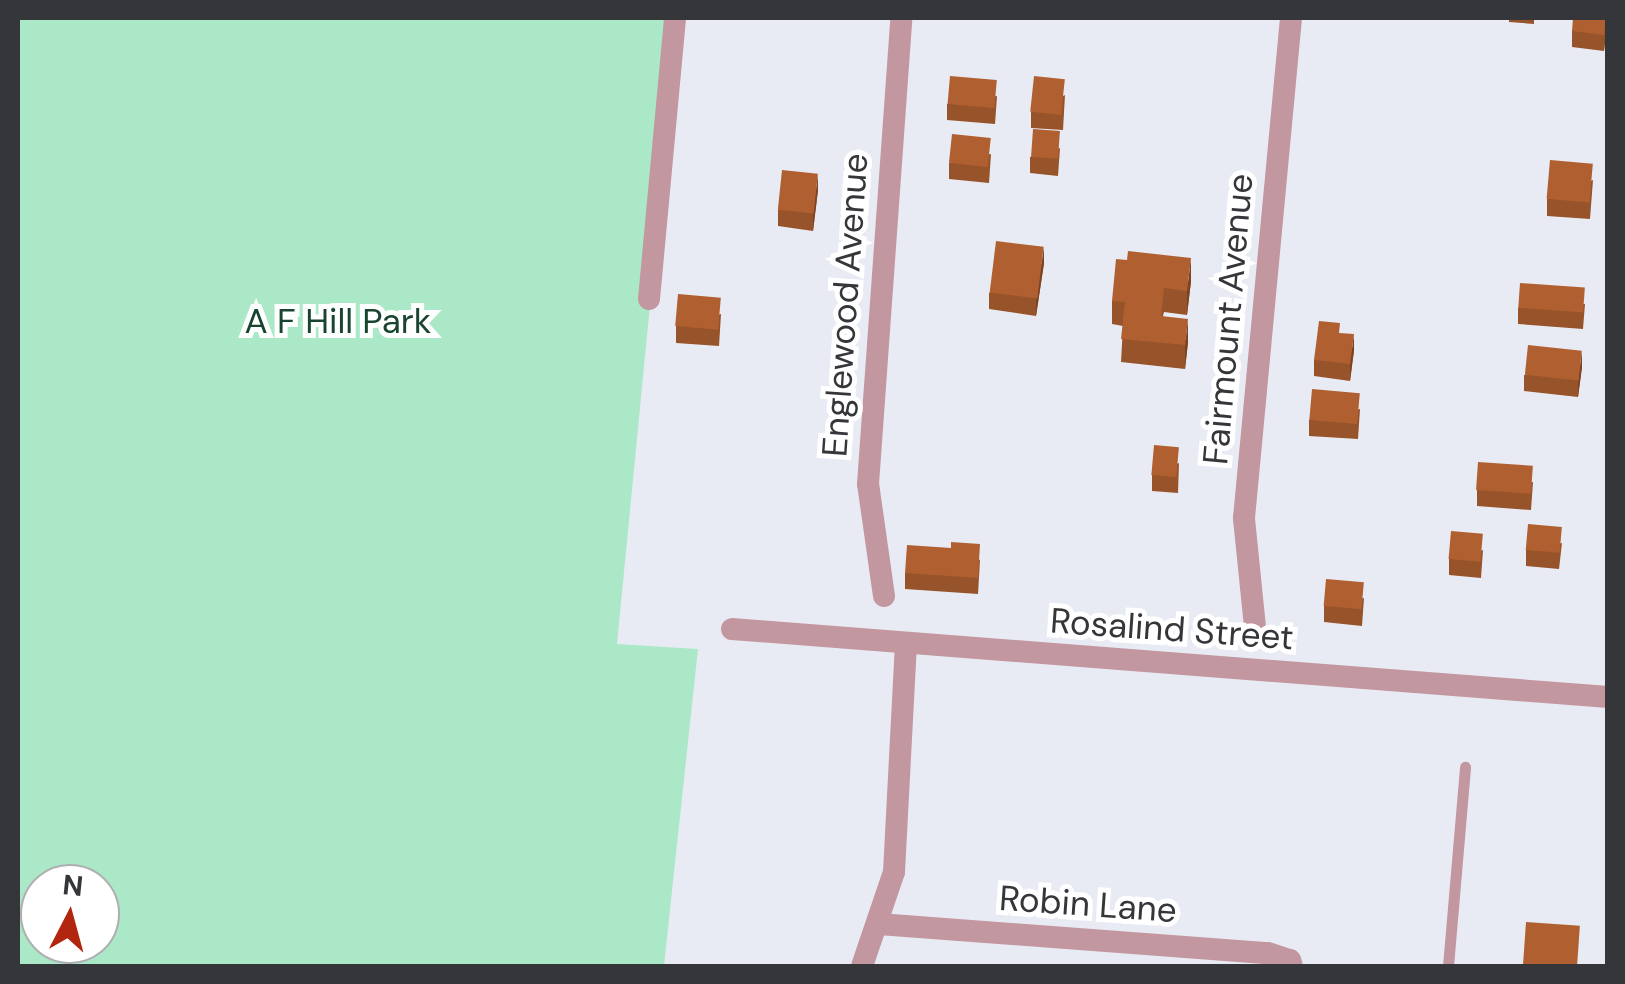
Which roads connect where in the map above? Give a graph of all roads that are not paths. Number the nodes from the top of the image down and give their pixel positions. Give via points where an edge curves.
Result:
1 (675, 18) edge
2 (901, 18) edge
3 (1291, 18) edge
4 (649, 299) dead end
5 (884, 596) dead end
6 (1256, 626) dead end
7 (732, 629) dead end
8 (906, 644) junction
9 (1608, 696) edge
10 (1466, 767) dead end
11 (879, 924) junction
12 (1291, 963) edge
13 (862, 966) edge
14 (1448, 966) edge

1 - 4 street
2 - 5 street, Englewood Avenue via 868,484
3 - 6 street, Fairmount Avenue via 1244,518
7 - 8 street, Rosalind Street
8 - 9 street, Rosalind Street
8 - 11 street via 894,872
10 - 14 lane
11 - 12 street, Robin Lane via 1268,952
11 - 13 street

